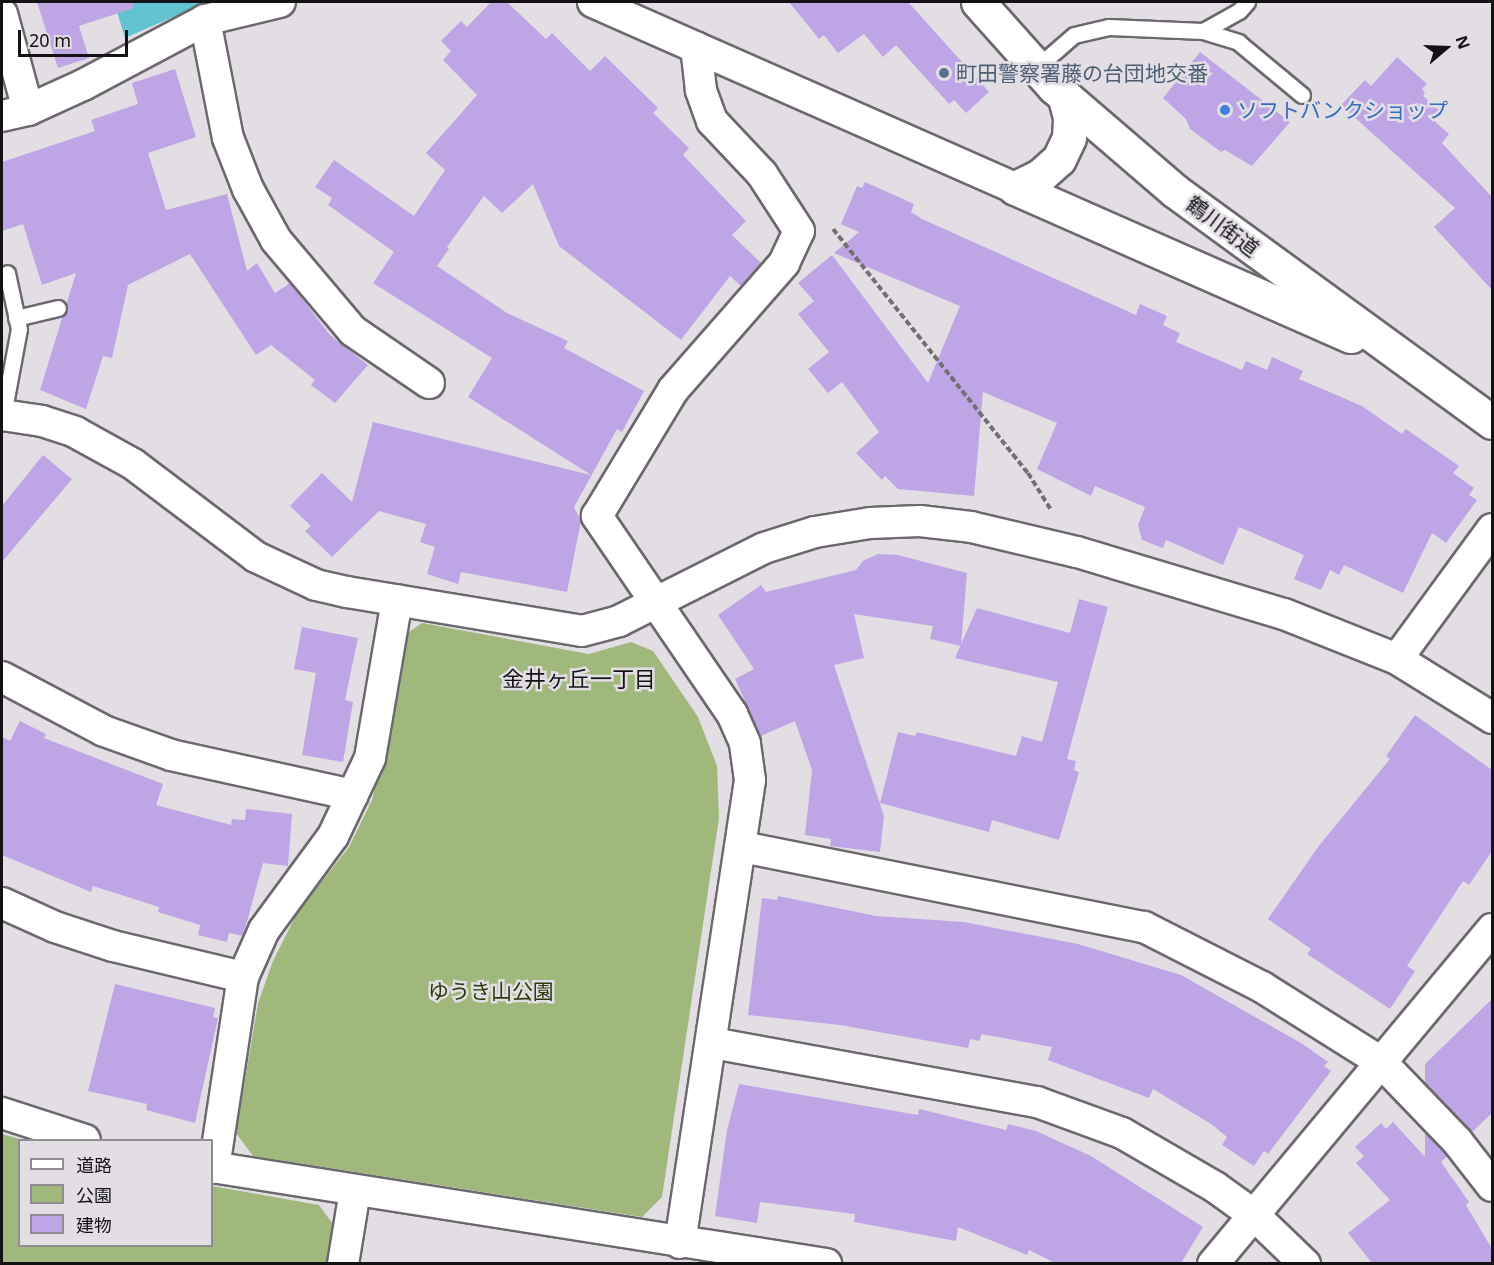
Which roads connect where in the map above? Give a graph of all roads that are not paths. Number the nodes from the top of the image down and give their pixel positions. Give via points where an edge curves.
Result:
1 (280, 2) edge
2 (593, 2) edge
3 (978, 2) edge
4 (1247, 2) edge
5 (2, 14) edge
6 (205, 20) junction
7 (1203, 31) junction
8 (696, 47) junction
9 (1036, 68) junction
10 (1064, 95) junction
11 (1302, 95) dead end
12 (15, 113) edge
13 (1015, 188) junction
14 (7, 273) dead end
15 (58, 308) dead end
16 (16, 318) junction
17 (1418, 366) junction
18 (429, 383) dead end
19 (2, 415) edge
20 (1492, 422) edge
21 (1492, 529) edge
22 (398, 600) junction
23 (656, 600) junction
24 (1396, 659) junction
25 (2, 677) edge
26 (1492, 718) edge
27 (354, 795) junction
28 (741, 847) junction
29 (2, 903) edge
30 (1492, 929) edge
31 (243, 976) junction
32 (712, 1043) junction
33 (1381, 1062) junction
34 (2, 1113) edge
35 (82, 1139) edge
36 (213, 1168) edge
37 (1492, 1185) edge
38 (355, 1191) junction
39 (1254, 1215) junction
40 (680, 1243) junction
41 (343, 1263) edge
42 (826, 1263) edge
43 (1213, 1263) edge
44 (1305, 1263) edge

1 - 6 street
2 - 8 street
3 - 9 main road, 鶴川街道
4 - 7 lane via 1239,11
5 - 12 street
6 - 12 street
6 - 18 street via 228,138 248,189 276,240 311,287 353,331
7 - 9 lane via 1109,27 1074,36
7 - 11 lane via 1239,42
8 - 13 street
8 - 23 street via 701,90 712,121 762,174 799,231 784,263 673,390 597,516
9 - 10 main road, 鶴川街道
10 - 13 main road via 1070,117 1069,138 1059,159 1040,176
10 - 17 main road, 鶴川街道 via 1175,191
13 - 17 main road
14 - 16 lane
15 - 16 lane
16 - 19 lane via 19,329
17 - 20 main road, 鶴川街道
19 - 22 street via 75,432 113,452 256,557 286,573 316,585
21 - 24 street
22 - 23 street via 582,631 619,621
22 - 27 street via 370,758
23 - 24 street via 764,548 815,532 870,522 920,521 971,527 1077,552 1284,614
23 - 28 street via 732,714 745,743 750,780
24 - 26 street
25 - 27 street via 104,731 171,755
27 - 31 street via 333,836 264,930
28 - 32 street
28 - 33 street via 1144,927 1262,987
29 - 31 street via 55,927 113,946
30 - 33 street
31 - 36 street
32 - 39 street via 1037,1102 1122,1133 1177,1163
32 - 40 street
33 - 37 street via 1457,1141
33 - 39 street
34 - 35 street
36 - 38 street
38 - 40 street
38 - 41 street
39 - 43 street
39 - 44 street
40 - 42 street

